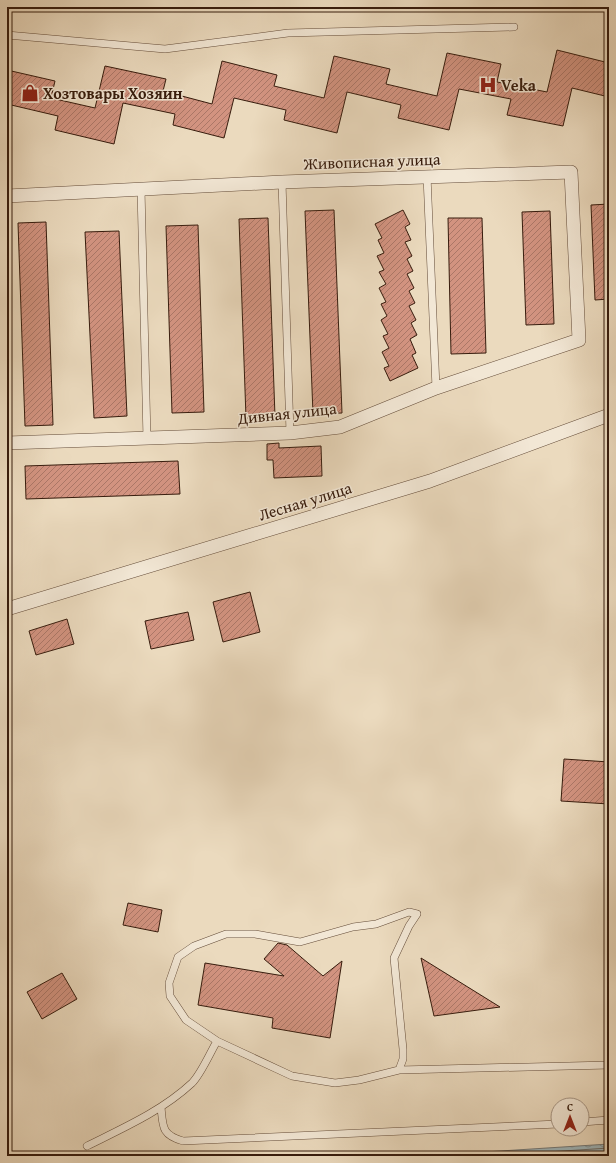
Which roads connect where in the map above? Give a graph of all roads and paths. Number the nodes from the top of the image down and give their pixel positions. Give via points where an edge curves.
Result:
1 (514, 27) dead end
2 (7, 35) edge
3 (427, 176) junction
4 (282, 182) junction
5 (141, 190) junction
6 (7, 196) edge
7 (579, 340) joint
8 (436, 388) junction
9 (609, 416) edge
10 (290, 433) junction
11 (147, 440) junction
12 (7, 443) edge
13 (7, 609) edge
14 (217, 1041) junction
15 (609, 1065) edge
16 (399, 1070) junction
17 (161, 1107) junction
18 (609, 1120) edge
19 (590, 1121) edge
20 (550, 1124) edge
21 (87, 1146) dead end

1 - 2 lane via 288,33 165,49
3 - 4 street, Живописная улица
3 - 7 street, Живописная улица via 571,172
3 - 8 lane
4 - 5 street, Живописная улица
4 - 10 lane
5 - 6 street, Живописная улица
5 - 11 lane
7 - 8 street, Дивная улица
8 - 10 street, Дивная улица via 340,427
9 - 13 street, Лесная улица via 430,481
10 - 11 street, Дивная улица
11 - 12 street, Дивная улица
14 - 16 lane via 292,1076 335,1083
14 - 16 lane via 186,1020 170,996 169,983 178,957 194,946 226,934 255,934 300,942 353,927 376,924 409,912 417,914 394,958 403,1049
14 - 17 lane via 193,1082
15 - 16 lane
17 - 20 lane via 164,1129 170,1138 183,1141
17 - 21 lane
18 - 19 lane

